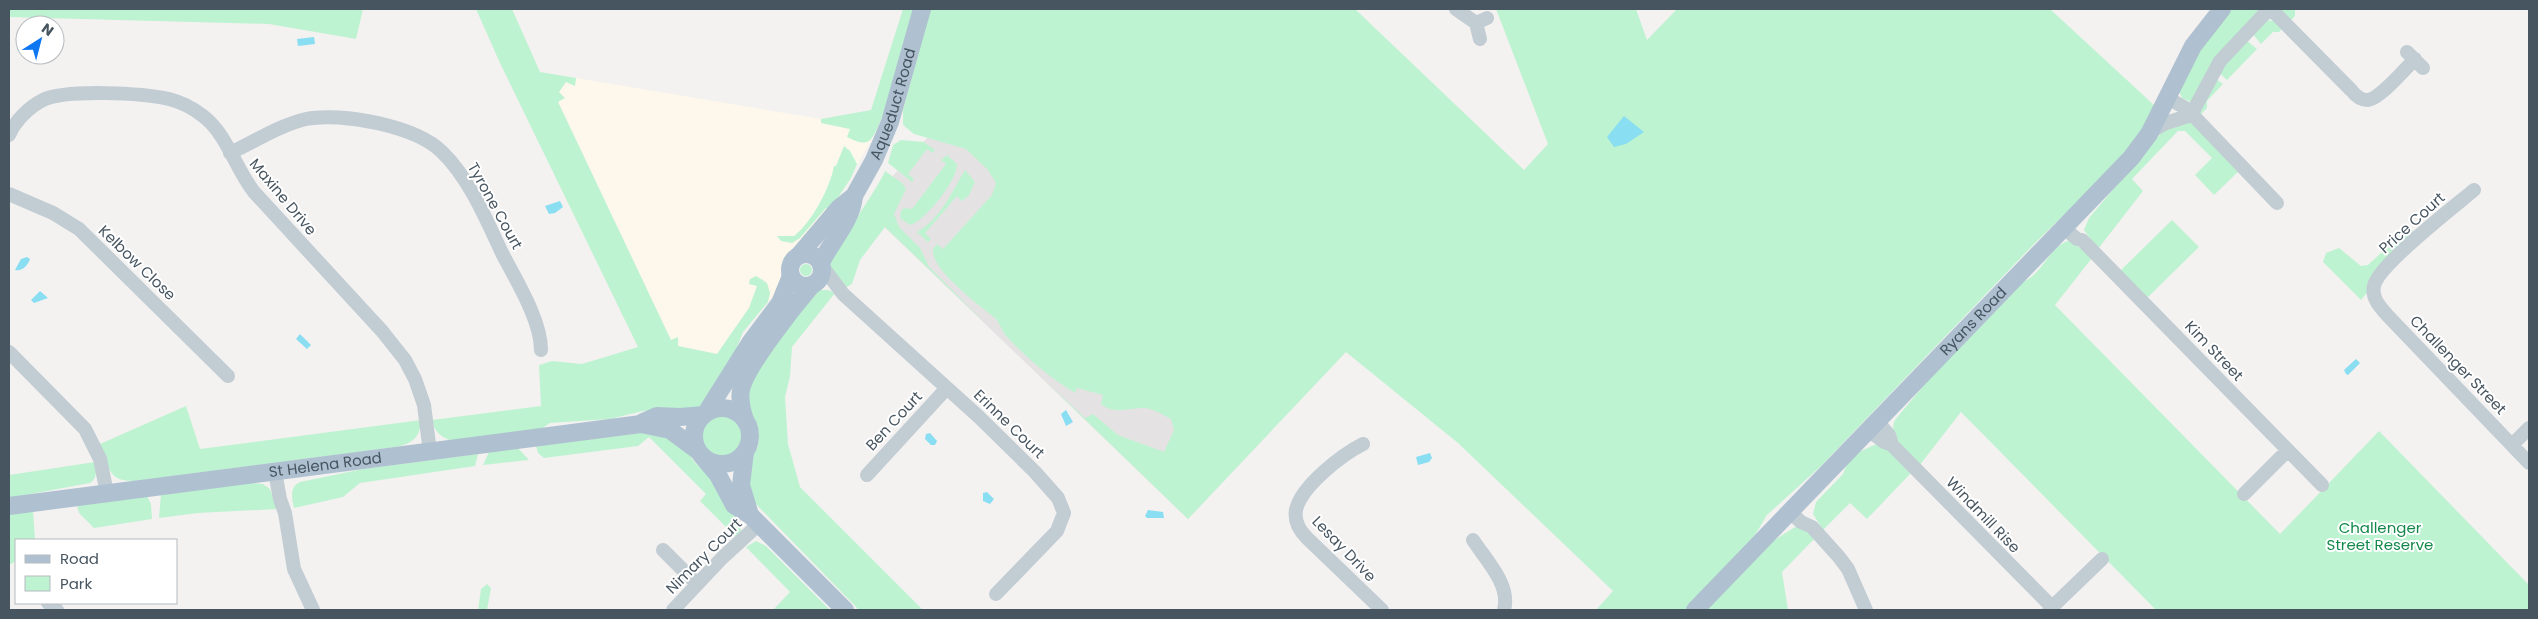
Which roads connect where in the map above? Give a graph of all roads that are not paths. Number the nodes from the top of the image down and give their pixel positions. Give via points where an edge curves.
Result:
1 (922, 9) edge
2 (1456, 9) edge
3 (2222, 9) edge
4 (2270, 9) edge
5 (1480, 39) dead end
6 (2415, 59) dead end
7 (2165, 101) junction
8 (2191, 115) junction
9 (2150, 132) junction
10 (9, 135) edge
11 (230, 154) junction
12 (2474, 190) dead end
13 (9, 194) edge
14 (854, 196) junction
15 (2277, 203) dead end
16 (2067, 225) junction
17 (800, 254) junction
18 (822, 265) junction
19 (791, 276) junction
20 (813, 284) junction
21 (2374, 284) joint
22 (843, 294) junction
23 (541, 350) dead end
24 (9, 352) edge
25 (228, 376) dead end
26 (946, 389) junction
27 (705, 414) junction
28 (745, 420) junction
29 (641, 424) junction
30 (1873, 426) junction
31 (2529, 428) edge
32 (1363, 443) dead end
33 (2512, 445) junction
34 (2288, 450) junction
35 (430, 452) junction
36 (745, 452) junction
37 (700, 453) junction
38 (2529, 463) edge
39 (280, 471) junction
40 (867, 475) dead end
41 (2322, 485) dead end
42 (107, 493) junction
43 (2244, 494) dead end
44 (9, 506) edge
45 (1793, 508) junction
46 (755, 520) junction
47 (1473, 540) dead end
48 (663, 550) dead end
49 (2102, 559) dead end
50 (697, 584) junction
51 (996, 594) dead end
52 (2050, 609) edge
53 (313, 610) edge
54 (673, 610) edge
55 (845, 610) edge
56 (1382, 610) edge
57 (1504, 610) edge
58 (1695, 610) edge
59 (1866, 610) edge

1 - 14 main road, Aqueduct Road via 890,122
2 - 5 street via 1482,20
3 - 7 main road, Ryans Road via 2193,46
4 - 6 street via 2363,100 2371,100 2378,95
4 - 8 street via 2220,61
7 - 8 street via 2186,109
7 - 9 main road, Ryans Road
8 - 9 street via 2166,122
8 - 15 street
9 - 16 main road, Ryans Road via 2131,158
10 - 11 street, Maxine Drive via 27,112 42,100 66,94 140,95 170,100 195,110 213,125
11 - 23 street, Tyrone Court via 286,126 316,118 339,118 392,127 426,140 450,160 484,216 538,328
11 - 35 street, Maxine Drive via 254,192 405,360 424,404
12 - 21 street, Price Court via 2411,244
13 - 25 street, Kelbow Close via 53,213 79,230
14 - 17 main road, Aqueduct Road via 843,204
14 - 18 main road, Aqueduct Road via 849,216 831,242
16 - 30 main road, Ryans Road
16 - 34 street, Kim Street via 2082,235 2082,240
17 - 18 main road via 812,255
17 - 19 main road via 790,265
18 - 20 main road via 821,276
18 - 22 street, Erinne Court
19 - 20 main road via 798,284
19 - 27 main road via 780,303
20 - 22 street, Erinne Court
20 - 28 main road via 745,378 740,397
21 - 33 street, Challenger Street via 2374,297 2382,309
22 - 26 street, Erinne Court
24 - 42 street via 85,429 100,459
26 - 40 street, Ben Court
26 - 51 street, Erinne Court via 1035,472 1063,507 1063,519 1057,532
27 - 28 main road via 717,409 730,409
27 - 29 main road, St Helena Road via 657,416 647,418
27 - 37 main road via 697,422 694,433
28 - 36 main road via 750,438
29 - 35 main road, St Helena Road
29 - 37 main road, St Helena Road via 670,430
30 - 45 main road, Ryans Road
30 - 52 street, Windmill Rise via 1889,435 1892,445
31 - 33 street
32 - 56 street, Lesay Drive via 1338,459 1305,493 1297,508 1297,522 1307,538
33 - 38 street, Challenger Street
34 - 41 street, Kim Street
34 - 43 street
35 - 39 main road, St Helena Road
36 - 37 main road via 738,460 727,464 711,462
36 - 46 main road via 740,481
37 - 46 main road via 724,483 734,505
39 - 42 main road, St Helena Road
39 - 53 street via 280,499 294,570
42 - 44 main road, St Helena Road
45 - 58 main road, Ryans Road
45 - 59 street via 1807,517 1809,524 1848,569
46 - 50 street, Nimary Court
46 - 55 main road
47 - 57 street via 1504,588
48 - 50 street
49 - 52 street
50 - 54 street, Nimary Court

